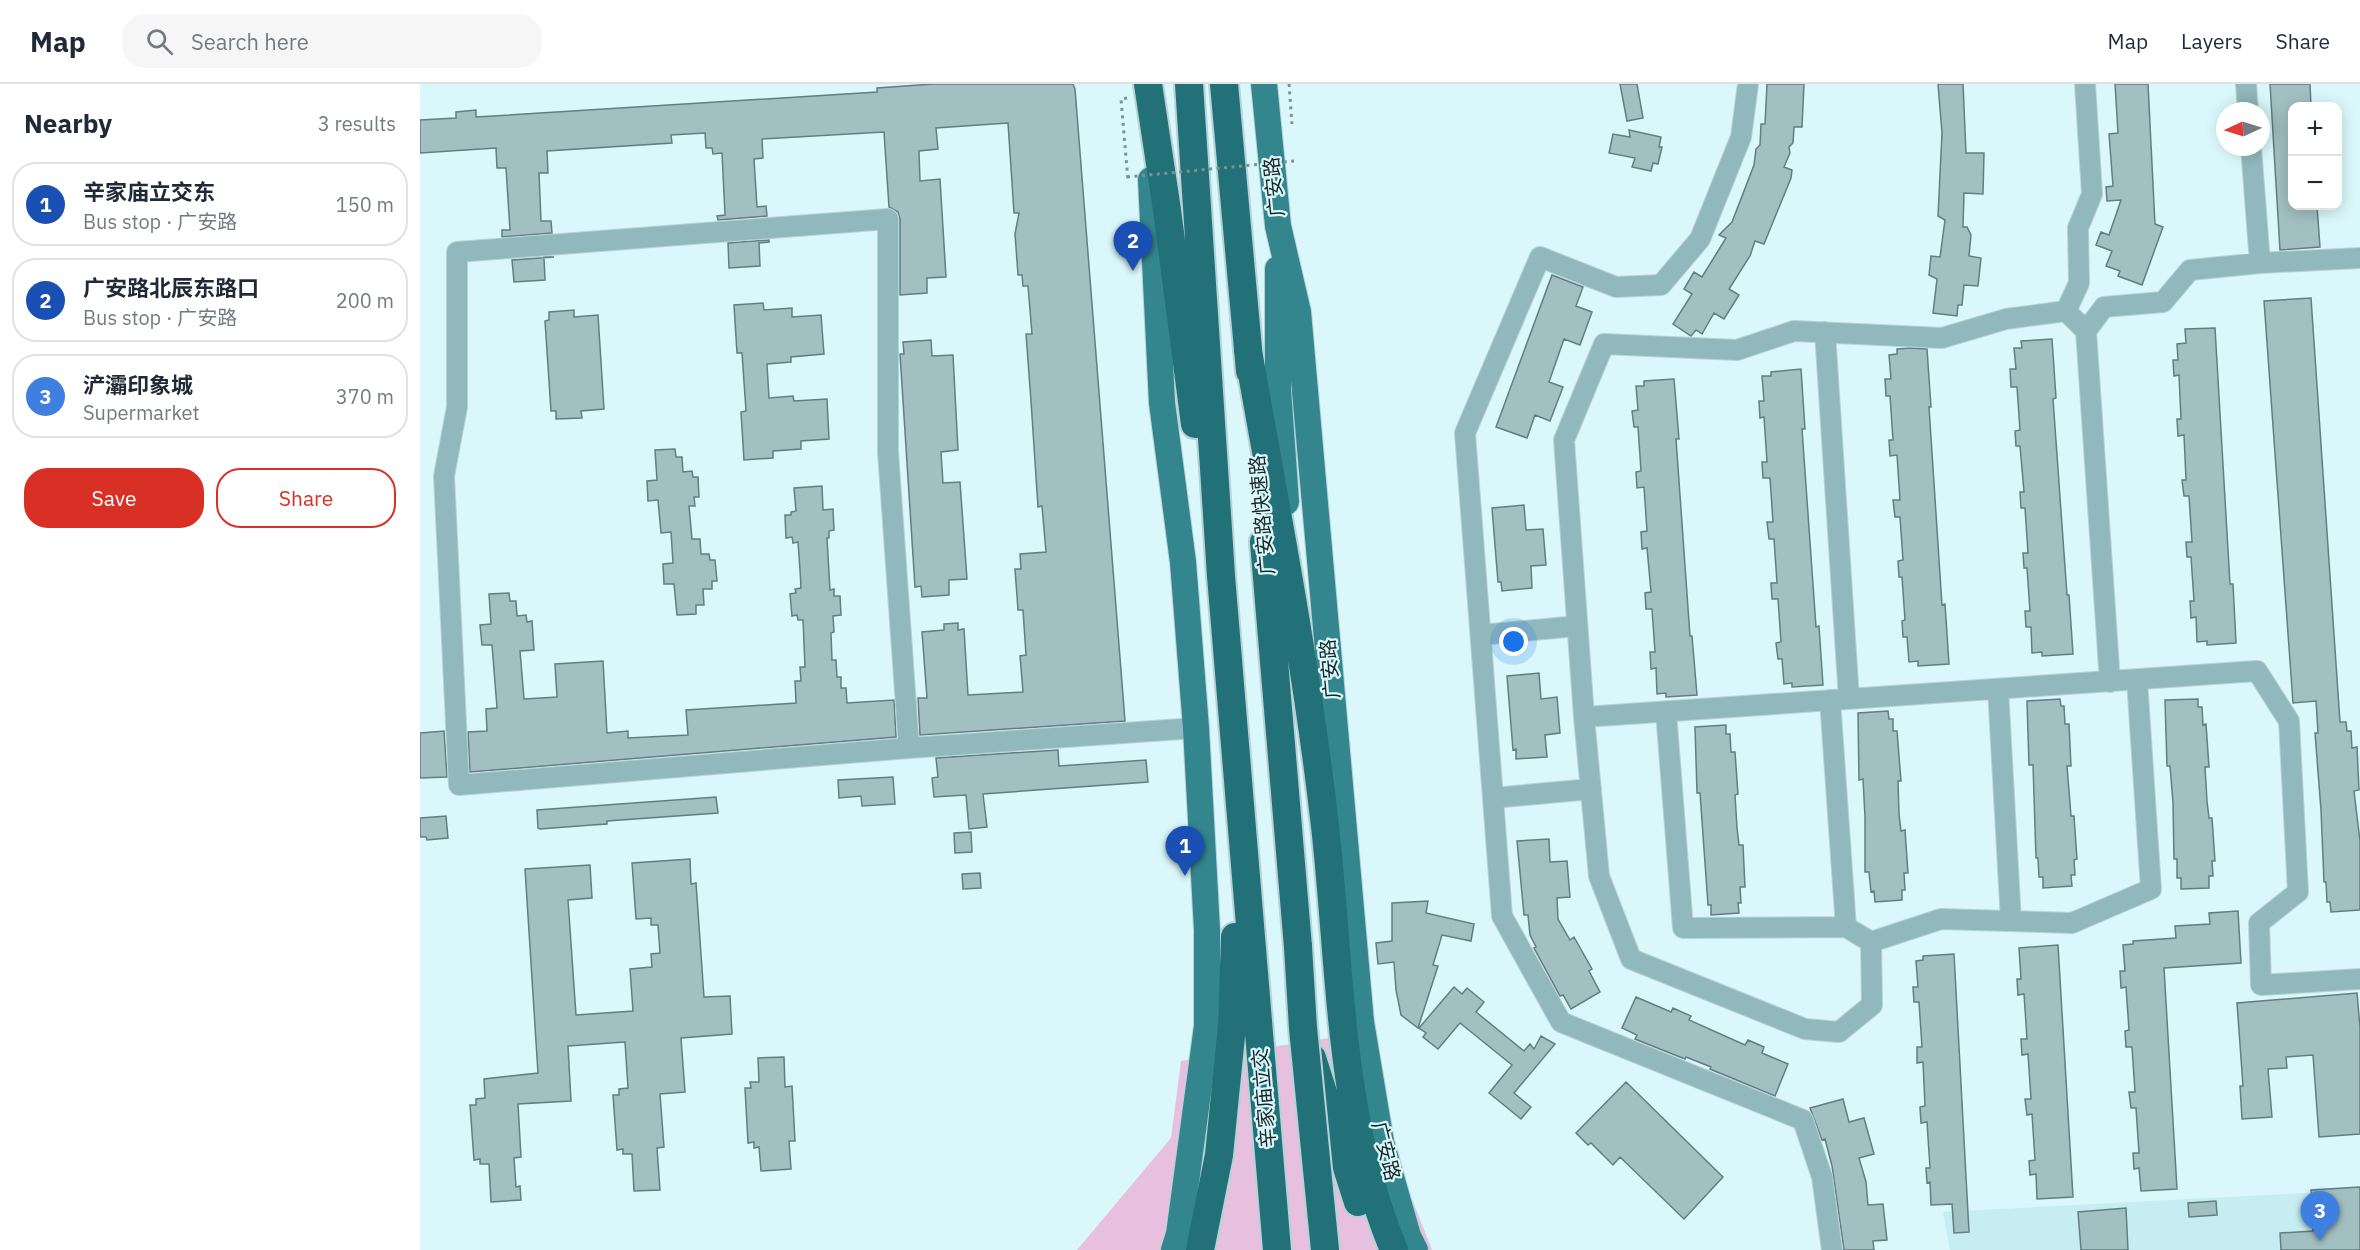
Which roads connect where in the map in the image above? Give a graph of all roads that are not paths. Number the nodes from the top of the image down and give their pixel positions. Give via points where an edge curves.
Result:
1 (1147, 84) edge
2 (1189, 84) edge
3 (1224, 84) edge
4 (1264, 84) edge
5 (1748, 84) edge
6 (2085, 84) edge
7 (2246, 84) edge
8 (2247, 102) edge
9 (2252, 156) edge
10 (1278, 226) junction
11 (2360, 258) edge
12 (2259, 263) junction
13 (2079, 283) junction
14 (2104, 307) junction
15 (2066, 311) junction
16 (2086, 331) junction
17 (1825, 332) junction
18 (1248, 351) junction
19 (1221, 576) junction
20 (1577, 626) junction
21 (1481, 635) junction
22 (2137, 680) junction
23 (2110, 681) junction
24 (1998, 689) junction
25 (1840, 700) junction
26 (1310, 708) junction
27 (1666, 712) junction
28 (1584, 717) junction
29 (1196, 728) junction
30 (909, 748) junction
31 (1591, 789) junction
32 (1493, 798) junction
33 (2011, 921) junction
34 (1846, 927) junction
35 (1871, 942) junction
36 (1243, 948) junction
37 (2360, 979) edge
38 (1303, 1028) junction
39 (1265, 1112) junction
40 (1174, 1250) edge
41 (1200, 1250) edge
42 (1262, 1250) edge
43 (1277, 1250) edge
44 (1325, 1250) edge
45 (1374, 1250) edge
46 (1394, 1250) edge
47 (1415, 1250) edge
48 (1832, 1250) edge

1 - 19 highway via 1192,410
1 - 29 main road via 1162,404 1183,562
2 - 19 highway
3 - 18 highway, 广安路快速路
4 - 10 main road, 广安路
5 - 21 street via 1741,137 1700,239 1661,285 1616,287 1540,257 1465,433
6 - 13 street via 2092,194 2078,228
7 - 8 street
9 - 12 street
10 - 26 main road via 1278,389
10 - 47 main road, 广安路 via 1298,312 1361,1022 1381,1142
11 - 12 street
12 - 14 street via 2190,270 2163,302
13 - 14 street
13 - 15 street
14 - 16 street
15 - 16 street
15 - 17 street via 2006,319 1942,338
16 - 23 street
17 - 20 street via 1794,331 1737,350 1604,344 1564,440
17 - 25 street
18 - 26 highway
18 - 38 highway, 广安路快速路, bridge
19 - 36 highway via 1239,791
20 - 21 street
20 - 28 street
21 - 32 street
22 - 23 street
22 - 33 street via 2151,889 2072,923
22 - 37 street via 2257,672 2289,721 2298,892 2259,923 2261,985
23 - 24 street
24 - 25 street
24 - 33 street
25 - 27 street
25 - 34 street
26 - 46 highway via 1350,1081 1366,1162
27 - 28 street
27 - 34 street via 1683,928
28 - 31 street
29 - 30 street
29 - 40 main road via 1207,930 1207,1026
30 - 30 street via 459,785 444,476 457,407 457,252 888,219 888,452
31 - 32 street
31 - 35 street via 1599,876 1631,958 1805,1029 1839,1032 1872,1005
32 - 48 street via 1502,916 1562,1022 1803,1120 1822,1177
33 - 35 street via 1941,918
34 - 35 street
36 - 39 highway, 辛家庙立交
36 - 41 highway via 1219,1155
38 - 44 highway, bridge
38 - 45 highway, bridge
39 - 42 highway
39 - 43 highway, 辛家庙立交

